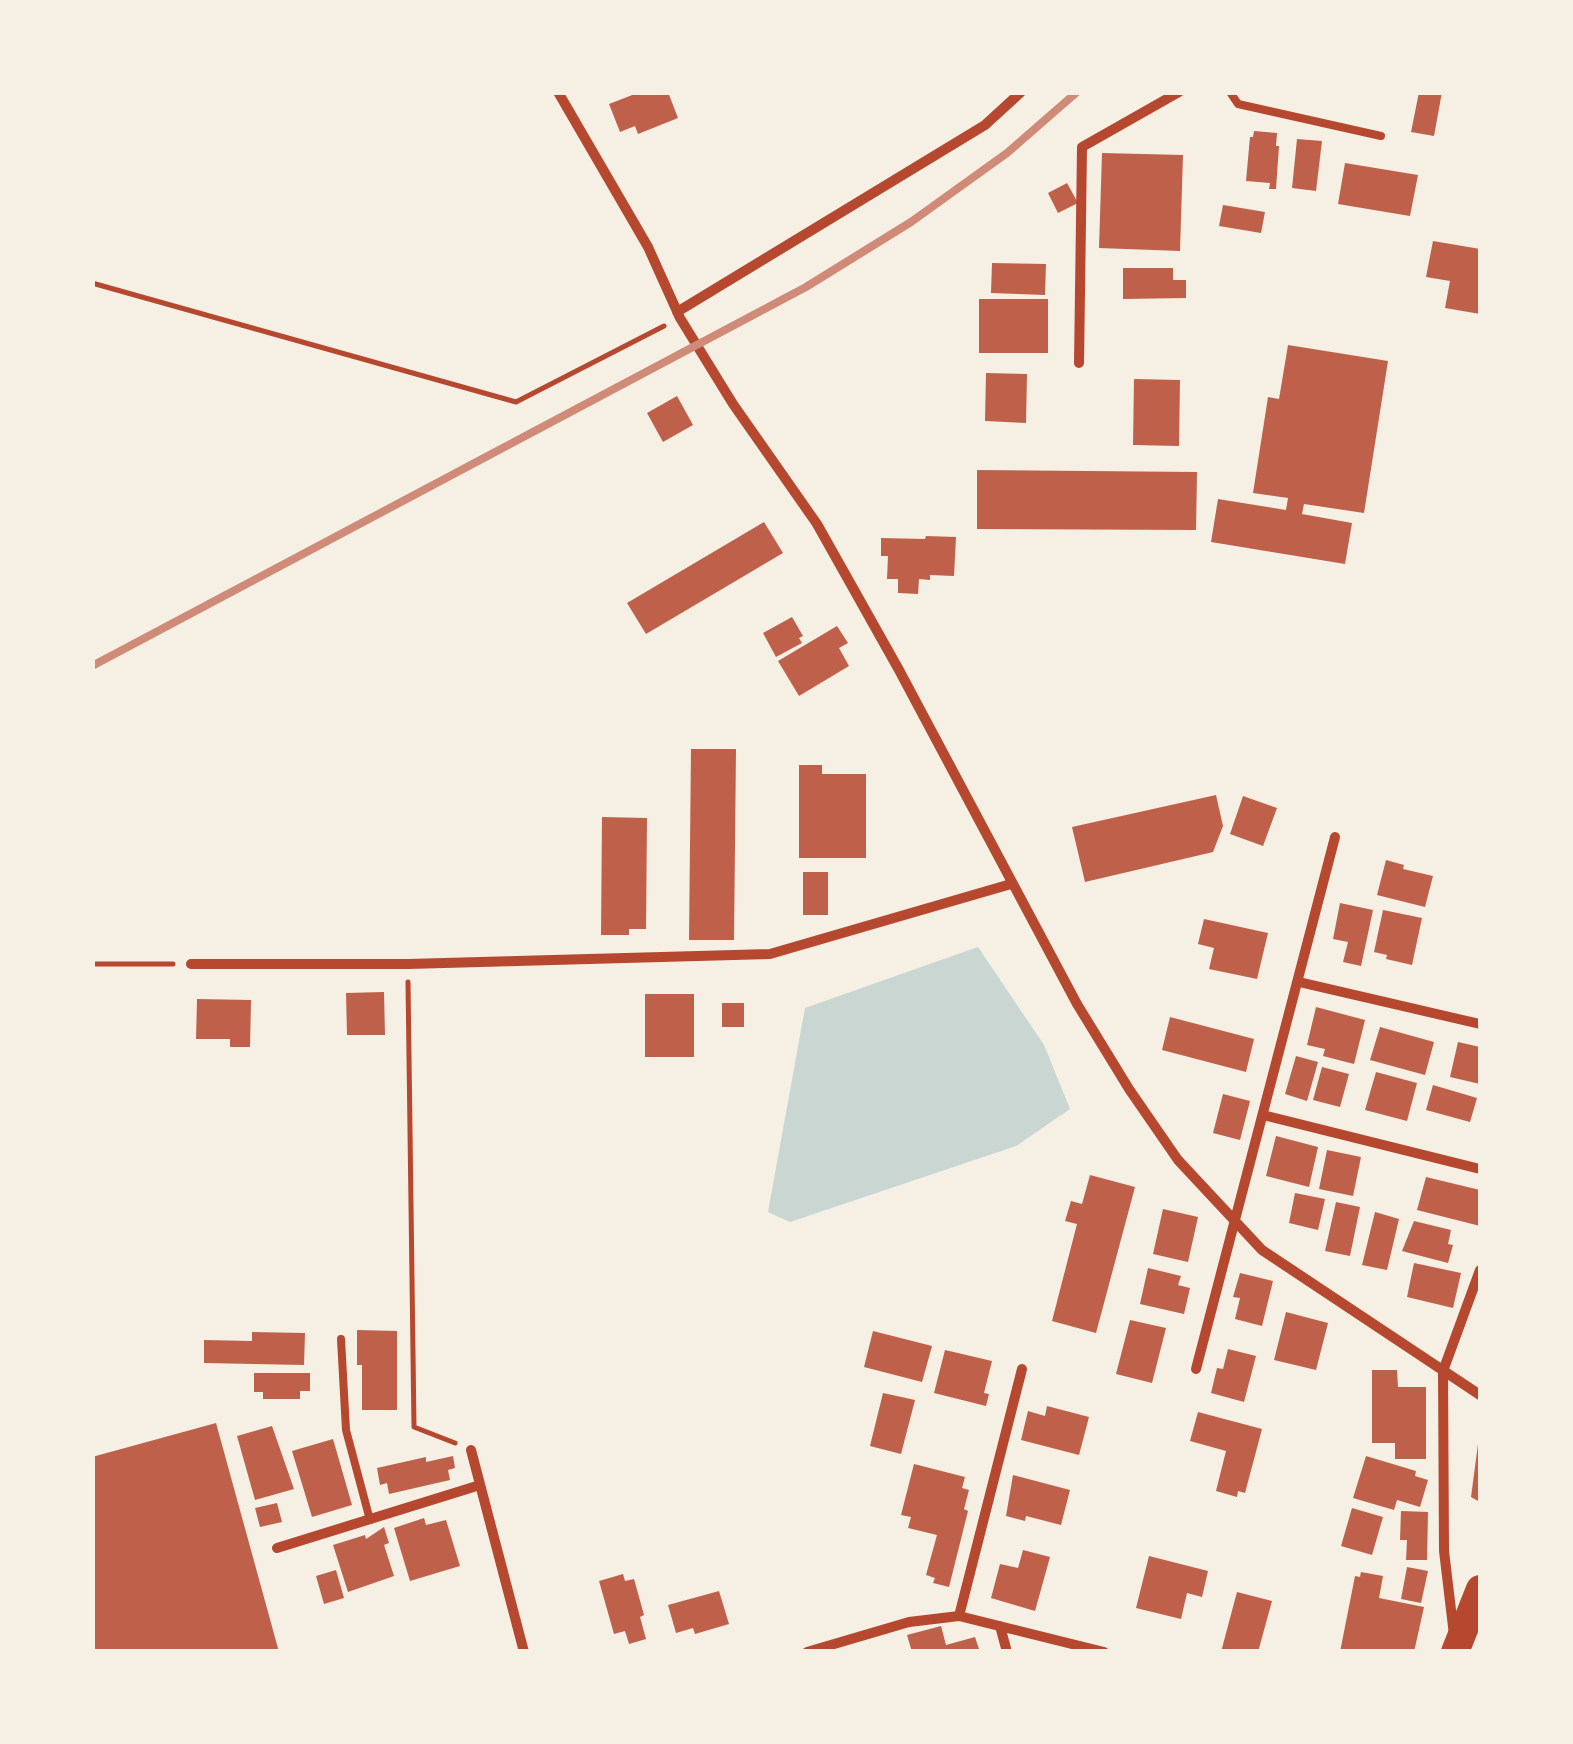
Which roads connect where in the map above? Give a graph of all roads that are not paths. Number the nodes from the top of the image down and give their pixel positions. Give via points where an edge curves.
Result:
1 (558, 92) edge
2 (1021, 92) edge
3 (1179, 92) edge
4 (1230, 92) edge
5 (1381, 136) dead end
6 (679, 315) junction
7 (1080, 363) dead end
8 (1335, 836) dead end
9 (1011, 884) junction
10 (192, 964) road end
11 (1299, 982) junction
12 (1480, 1024) edge
13 (1263, 1114) junction
14 (1480, 1169) edge
15 (1235, 1221) junction
16 (1480, 1270) edge
17 (341, 1339) dead end
18 (1022, 1369) dead end
19 (1196, 1369) dead end
20 (1443, 1372) junction
21 (1480, 1396) edge
22 (471, 1450) road end
23 (480, 1485) junction
24 (370, 1520) junction
25 (277, 1548) dead end
26 (1480, 1589) edge
27 (959, 1616) junction
28 (1000, 1626) junction
29 (1455, 1651) edge
30 (524, 1652) edge
31 (807, 1652) edge
32 (1007, 1652) edge
33 (1104, 1652) edge

1 - 6 street via 648,247
2 - 6 street via 985,124
3 - 7 street via 1082,148
4 - 5 lane via 1238,104
6 - 9 street via 817,524
8 - 11 street
9 - 10 street via 770,954
9 - 15 street via 1129,1089 1178,1160
11 - 12 street
11 - 13 street
13 - 14 street
13 - 15 street
15 - 19 street
15 - 20 street via 1262,1250
16 - 20 street
17 - 24 lane via 346,1430
18 - 27 street
20 - 21 street
20 - 29 street via 1444,1550
22 - 23 street
23 - 24 street
23 - 30 street
24 - 25 street
26 - 29 highway
27 - 28 street
27 - 31 street via 909,1622
28 - 32 street
28 - 33 street

